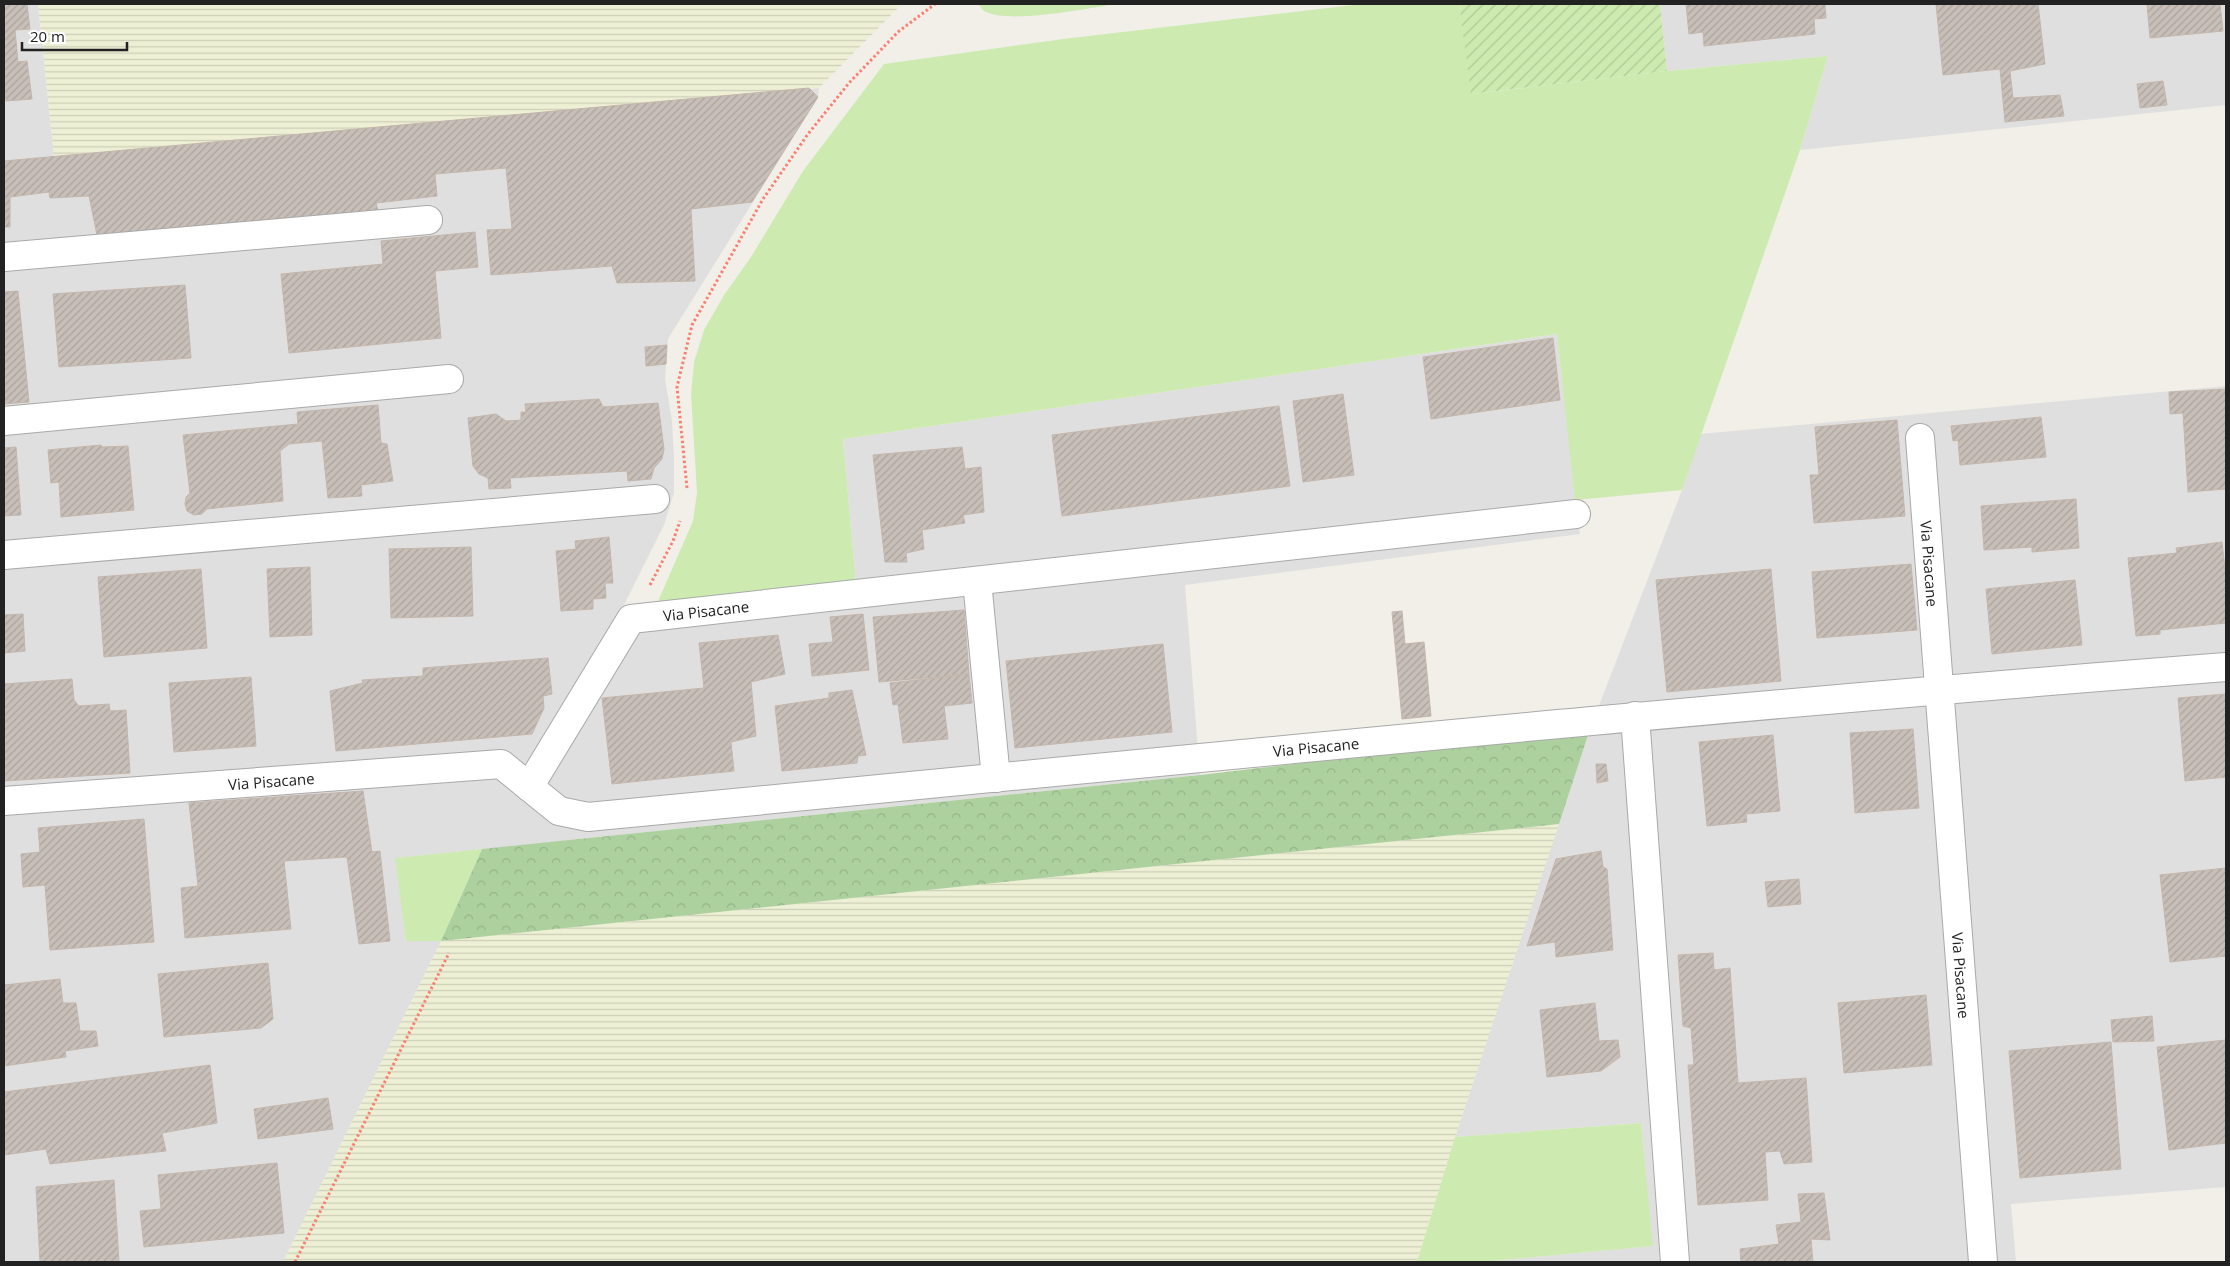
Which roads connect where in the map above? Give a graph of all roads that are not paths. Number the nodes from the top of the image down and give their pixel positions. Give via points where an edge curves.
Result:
1 (428, 220) dead end
2 (4, 257) edge
3 (449, 379) dead end
4 (4, 421) edge
5 (1920, 438) dead end
6 (655, 499) dead end
7 (1576, 514) dead end
8 (4, 555) edge
9 (976, 581) junction
10 (2226, 667) edge
11 (1939, 689) junction
12 (1635, 716) junction
13 (996, 778) junction
14 (529, 787) junction
15 (4, 800) edge
16 (1675, 1262) edge
17 (1983, 1262) edge

1 - 2 street
3 - 4 street
5 - 11 street, Via Pisacane
6 - 8 street
7 - 9 street, Via Pisacane
9 - 13 street
9 - 14 street, Via Pisacane via 631,619
10 - 11 street, Via Pisacane
11 - 12 street, Via Pisacane
11 - 17 street, Via Pisacane
12 - 13 street, Via Pisacane
12 - 16 street
13 - 14 street, Via Pisacane via 588,817 559,811
14 - 15 street, Via Pisacane via 501,764

